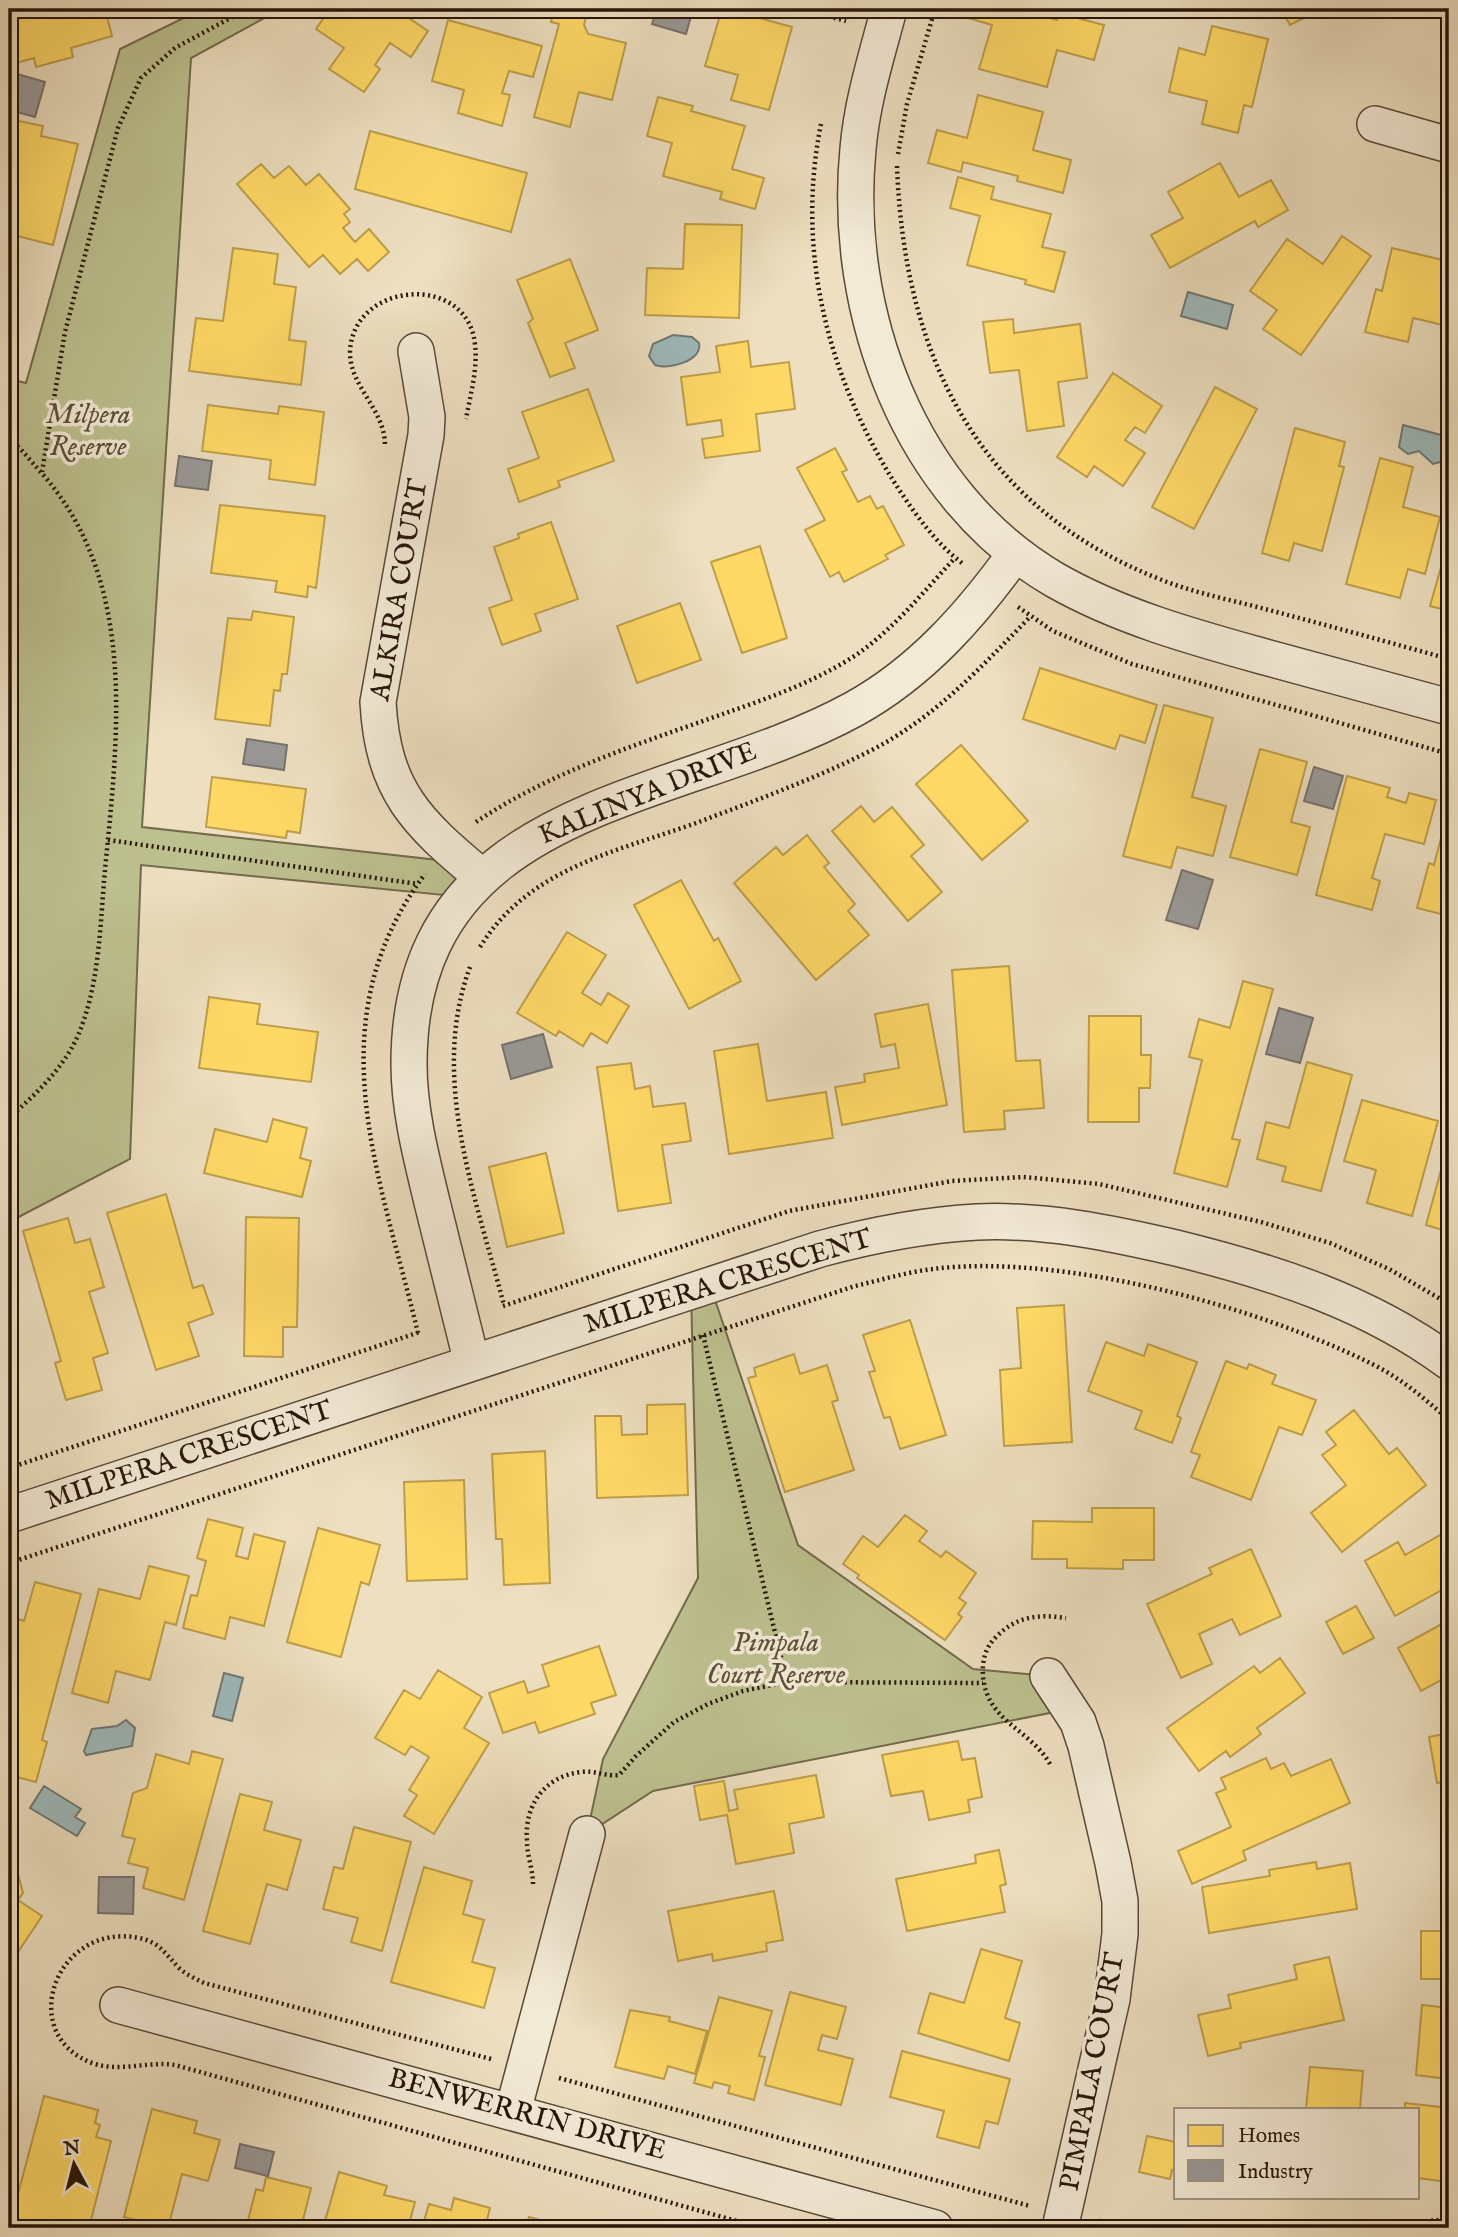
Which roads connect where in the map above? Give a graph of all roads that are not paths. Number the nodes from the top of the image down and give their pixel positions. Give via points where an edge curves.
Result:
1 (889, 9) edge
2 (1375, 124) dead end
3 (1449, 145) edge
4 (416, 351) dead end
5 (1015, 554) junction
6 (1449, 707) edge
7 (481, 876) junction
8 (1449, 1362) edge
9 (472, 1363) junction
10 (9, 1515) edge
11 (1048, 1676) dead end
12 (587, 1834) dead end
13 (118, 2005) dead end
14 (513, 2111) junction
15 (1050, 2218) edge
16 (935, 2228) edge

1 - 5 street via 858,147 858,232 867,313 895,395 918,437 961,498
2 - 3 street
4 - 7 street, ALKIRA COURT via 426,435 378,702 380,734 401,796 418,820
5 - 6 street via 1095,600 1171,630
5 - 7 street, KALINYA DRIVE via 930,655 857,708 807,733 573,818 511,852
7 - 9 street, KALINYA DRIVE via 457,906 426,964 411,1027 409,1065 418,1141
8 - 9 street, MILPERA CRESCENT via 1355,1305 1255,1269 1099,1232 1027,1222 978,1222 871,1236 820,1250
9 - 10 street, MILPERA CRESCENT
11 - 15 street, PIMPALA COURT via 1078,1722 1086,1746 1120,1901 1118,1967
12 - 14 street
13 - 14 street, BENWERRIN DRIVE
14 - 16 street, BENWERRIN DRIVE

